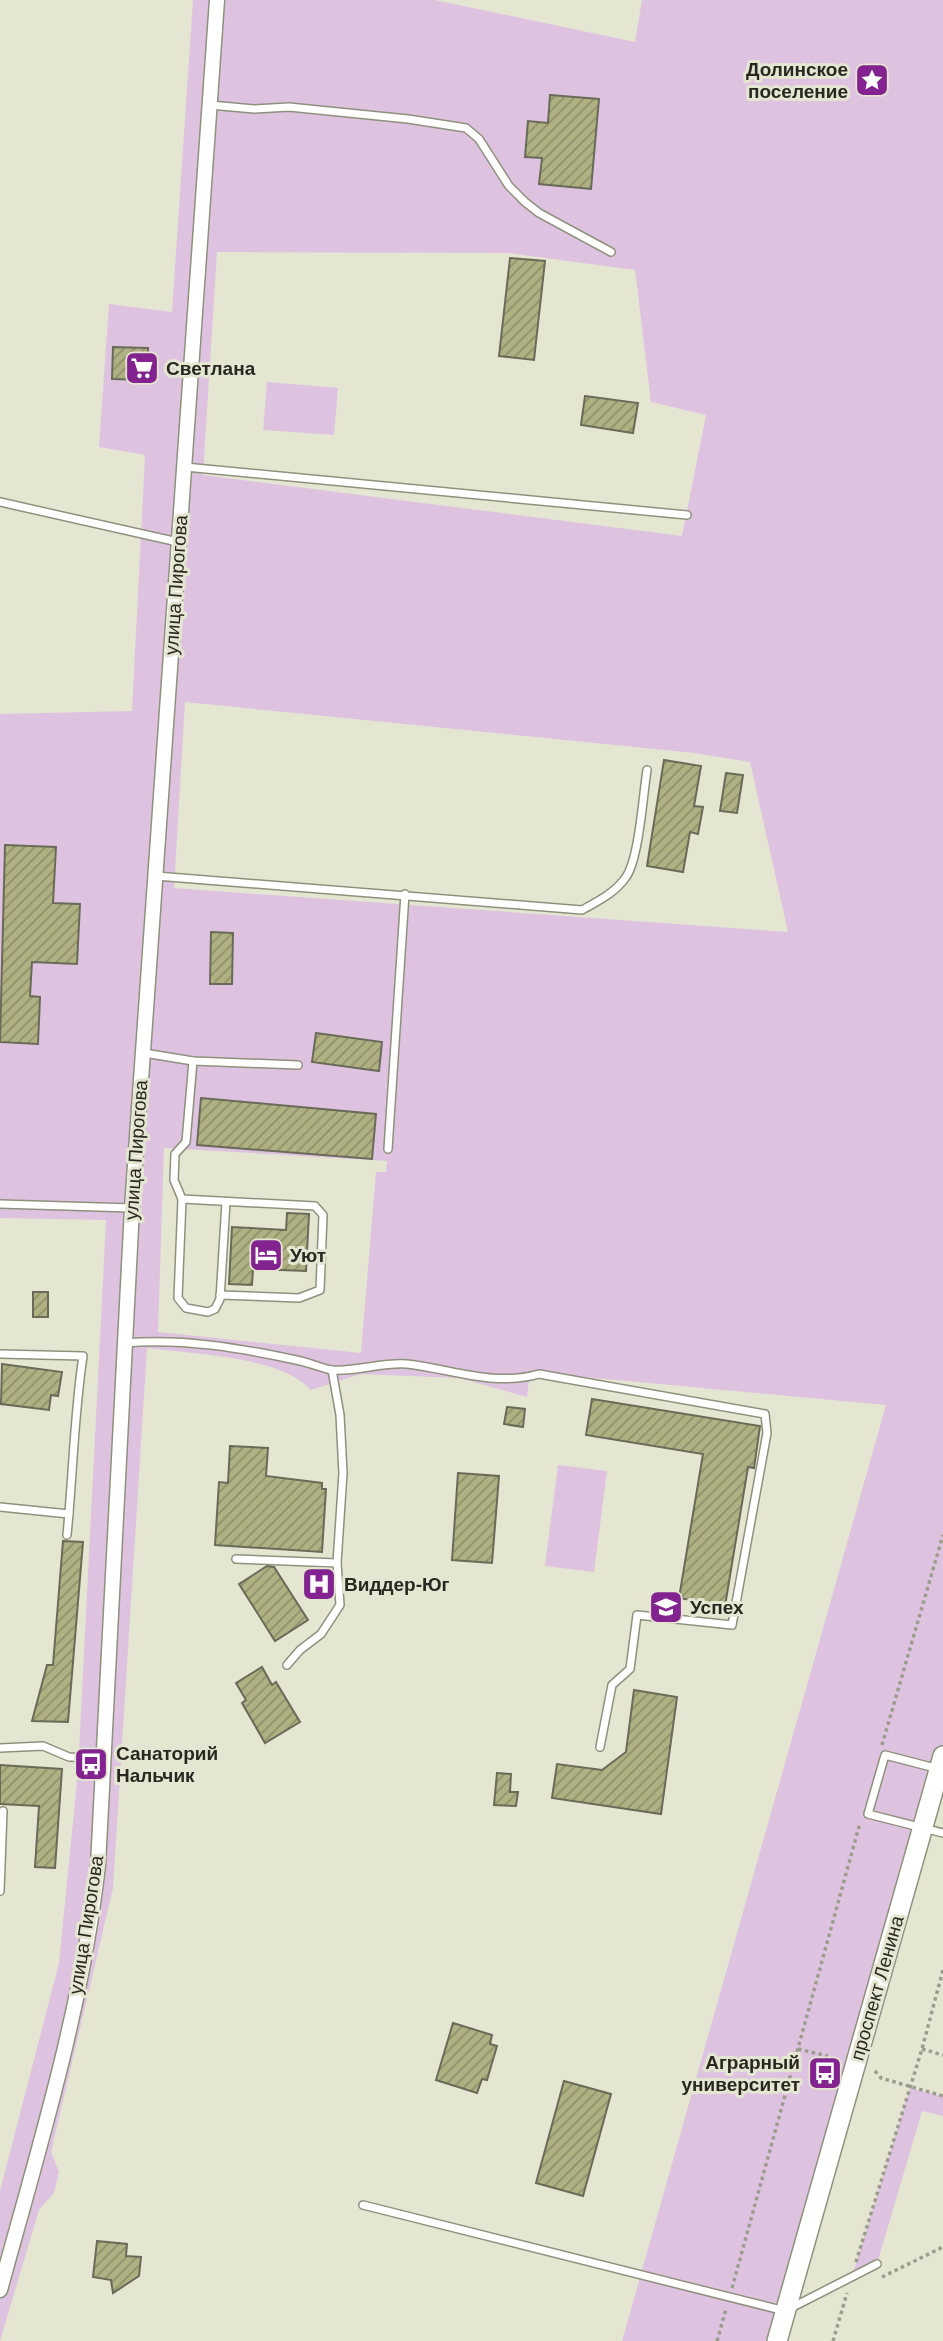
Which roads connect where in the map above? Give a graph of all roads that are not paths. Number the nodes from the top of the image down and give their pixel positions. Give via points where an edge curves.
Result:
1 (217, 0) edge
2 (209, 105) junction
3 (611, 252) dead end
4 (184, 467) junction
5 (0, 502) edge
6 (687, 515) dead end
7 (178, 542) junction
8 (647, 770) dead end
9 (156, 876) junction
10 (405, 894) junction
11 (144, 1053) junction
12 (193, 1061) junction
13 (298, 1065) dead end
14 (388, 1149) dead end
15 (182, 1199) junction
16 (226, 1202) junction
17 (0, 1204) edge
18 (132, 1208) junction
19 (220, 1296) junction
20 (125, 1343) junction
21 (0, 1354) edge
22 (332, 1370) junction
23 (0, 1507) edge
24 (69, 1514) junction
25 (67, 1535) dead end
26 (236, 1559) dead end
27 (337, 1563) junction
28 (287, 1665) dead end
29 (600, 1747) dead end
30 (0, 1748) edge
31 (104, 1758) junction
32 (941, 1762) edge
33 (3, 1811) dead end
34 (923, 1827) junction
35 (943, 1833) edge
36 (0, 1891) edge
37 (363, 2205) dead end
38 (877, 2264) dead end
39 (0, 2291) edge
40 (785, 2311) junction
41 (776, 2341) edge

1 - 2 street, улица Пирогова
2 - 3 lane via 289,107 467,128 525,202
2 - 4 street, улица Пирогова
4 - 6 lane
4 - 7 street, улица Пирогова
5 - 7 lane
7 - 9 street, улица Пирогова
8 - 10 lane via 628,876 613,892 582,909
9 - 10 lane
9 - 11 street, улица Пирогова
10 - 14 lane
11 - 12 lane
11 - 18 street, улица Пирогова
12 - 13 lane
12 - 15 lane via 186,1142 175,1154 174,1180
15 - 16 lane
15 - 19 lane via 178,1298 186,1308 208,1312 215,1309
16 - 19 lane
16 - 19 lane via 321,1210 325,1223 323,1279 320,1290 299,1298
17 - 18 lane
18 - 20 street, улица Пирогова
20 - 22 lane via 156,1340 211,1345
20 - 31 street, улица Пирогова
21 - 24 lane via 83,1356 75,1405 76,1451
22 - 27 lane via 343,1473
22 - 29 lane via 405,1364 491,1379 519,1380 539,1374 765,1414 767,1433 732,1625 637,1615 630,1669 612,1685
23 - 24 lane
24 - 25 lane
26 - 27 lane
27 - 28 lane via 340,1605 321,1634
30 - 31 lane via 43,1746 69,1756
31 - 39 street, улица Пирогова via 98,1865 87,1942 44,2130
32 - 34 main road, проспект Ленина
32 - 34 lane via 885,1755 868,1814
33 - 36 lane
34 - 35 lane
34 - 40 main road, проспект Ленина
37 - 40 lane
38 - 40 lane
40 - 41 main road, проспект Ленина

